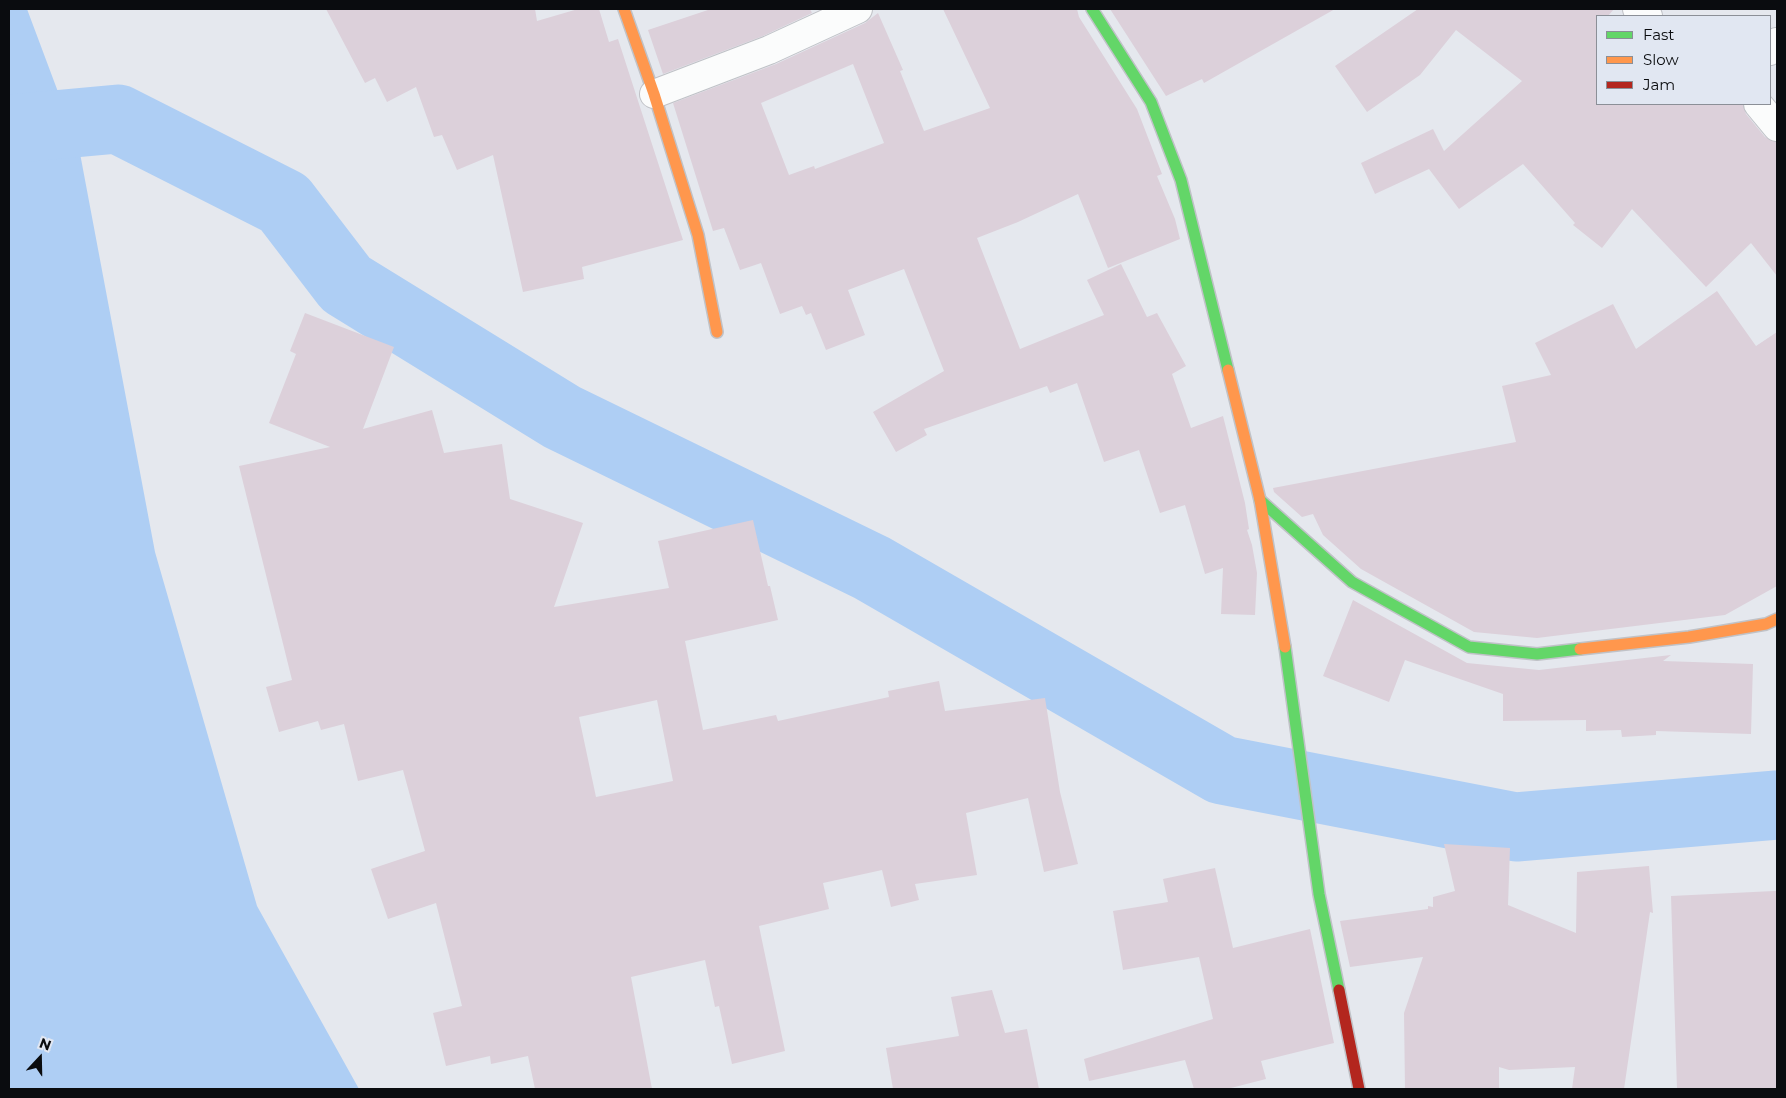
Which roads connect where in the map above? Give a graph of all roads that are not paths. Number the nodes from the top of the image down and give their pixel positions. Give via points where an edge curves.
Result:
1 (624, 9) edge
2 (858, 9) edge
3 (1092, 9) edge
4 (654, 94) junction
5 (1759, 105) edge
6 (1777, 127) edge
7 (717, 332) dead end
8 (1260, 500) junction
9 (1777, 619) edge
10 (1359, 1089) edge

1 - 4 street
2 - 4 street via 769,50
3 - 8 street via 1151,102 1181,180
4 - 7 street via 698,235
5 - 6 street
8 - 9 street via 1352,582 1469,647 1537,654 1689,637 1766,624
8 - 10 street via 1281,620 1319,894

